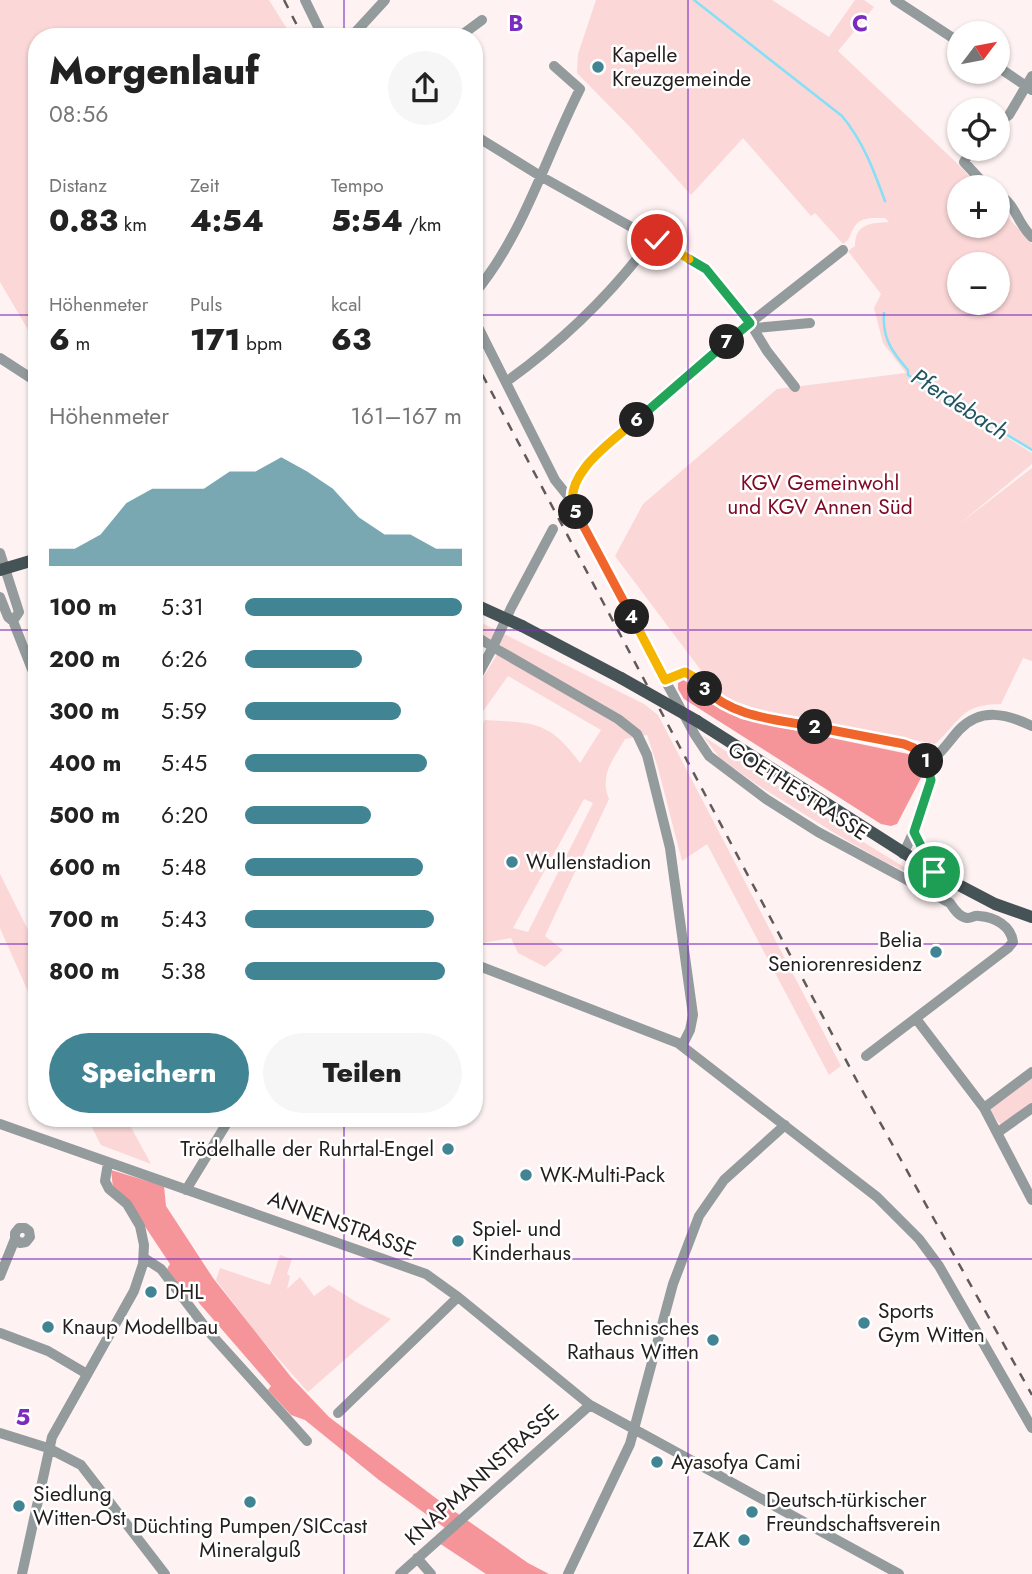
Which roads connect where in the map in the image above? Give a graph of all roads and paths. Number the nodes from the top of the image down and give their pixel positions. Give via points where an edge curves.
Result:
1 (305, 0) edge
2 (385, 0) edge
3 (895, 0) edge
4 (482, 20) dead end
5 (319, 28) edge
6 (359, 28) edge
7 (471, 28) edge
8 (947, 34) edge
9 (554, 66) dead end
10 (1010, 73) edge
11 (1030, 84) edge
12 (1010, 114) edge
13 (483, 141) edge
14 (965, 161) edge
15 (976, 175) edge
16 (542, 177) junction
17 (1010, 203) edge
18 (1032, 237) edge
19 (653, 238) junction
20 (842, 250) dead end
21 (483, 284) edge
22 (810, 323) dead end
23 (752, 325) junction
24 (483, 337) edge
25 (0, 358) edge
26 (28, 376) edge
27 (506, 382) junction
28 (795, 387) dead end
29 (571, 500) junction
30 (553, 529) dead end
31 (0, 553) edge
32 (28, 562) edge
33 (3, 569) edge
34 (0, 597) edge
35 (483, 609) edge
36 (13, 621) junction
37 (483, 638) edge
38 (495, 643) junction
39 (28, 659) edge
40 (483, 665) edge
41 (665, 680) junction
42 (1032, 726) edge
43 (927, 762) junction
44 (914, 832) junction
45 (903, 854) junction
46 (934, 872) junction
47 (1032, 917) edge
48 (483, 967) edge
49 (917, 1020) junction
50 (682, 1046) junction
51 (866, 1056) dead end
52 (1032, 1072) edge
53 (984, 1108) junction
54 (1032, 1108) edge
55 (0, 1124) edge
56 (785, 1125) junction
57 (224, 1127) edge
58 (997, 1133) junction
59 (108, 1163) junction
60 (186, 1190) junction
61 (1032, 1200) edge
62 (15, 1239) dead end
63 (144, 1258) junction
64 (0, 1276) edge
65 (458, 1297) junction
66 (0, 1334) edge
67 (87, 1374) junction
68 (590, 1405) junction
69 (338, 1413) dead end
70 (1032, 1427) edge
71 (634, 1430) junction
72 (0, 1433) edge
73 (307, 1441) dead end
74 (48, 1448) junction
75 (417, 1558) junction
76 (22, 1574) edge
77 (164, 1574) edge
78 (400, 1574) edge
79 (431, 1574) edge
80 (568, 1574) edge
81 (900, 1574) edge

1 - 5 street
2 - 6 street
3 - 8 street
4 - 7 street
9 - 16 street via 580,89
10 - 11 street
11 - 12 street
13 - 16 street
14 - 15 street
16 - 19 street
16 - 21 street via 509,245
17 - 18 street
19 - 23 street via 706,269
19 - 27 street via 587,317
20 - 23 street
22 - 23 street
23 - 28 street
23 - 29 street via 593,458 577,479
24 - 27 street
25 - 26 street
27 - 29 street via 555,480
29 - 41 street
30 - 38 street
31 - 33 street
32 - 33 main road
33 - 36 street via 19,612
34 - 36 street
35 - 45 main road, bridge via 697,721
36 - 39 street
37 - 38 street
38 - 40 street
38 - 50 street via 618,719 633,730 644,747 670,848 693,1015
41 - 43 street, GOETHESTRASSE via 685,672 730,709 904,744
41 - 49 street, GOETHESTRASSE via 695,735 718,764 818,832 950,903 956,912 1007,926 1013,942 1008,948
42 - 43 street via 1006,715 976,718
43 - 44 street via 929,790
44 - 45 street
44 - 46 street
45 - 46 main road
46 - 47 main road via 995,904
48 - 50 street
49 - 51 street, GOETHESTRASSE
49 - 53 street
50 - 56 street
52 - 53 street
53 - 58 street
54 - 58 street
55 - 59 street, ANNENSTRASSE
56 - 70 street via 877,1198 919,1239
56 - 71 street via 716,1190 693,1228
57 - 60 street
58 - 61 street
59 - 60 street, ANNENSTRASSE
59 - 63 street via 107,1185 137,1219 144,1238
60 - 65 street, ANNENSTRASSE via 426,1274
62 - 64 street
63 - 67 street via 134,1290
63 - 73 street via 161,1269 209,1332
65 - 68 street, ANNENSTRASSE
65 - 69 street
66 - 67 street via 48,1351
67 - 74 street
68 - 71 street, ANNENSTRASSE
68 - 75 street, KNAPMANNSTRASSE
71 - 80 street
71 - 81 street, ANNENSTRASSE
72 - 74 street
74 - 76 street
74 - 77 street via 85,1469
75 - 78 street, KNAPMANNSTRASSE
75 - 79 street

